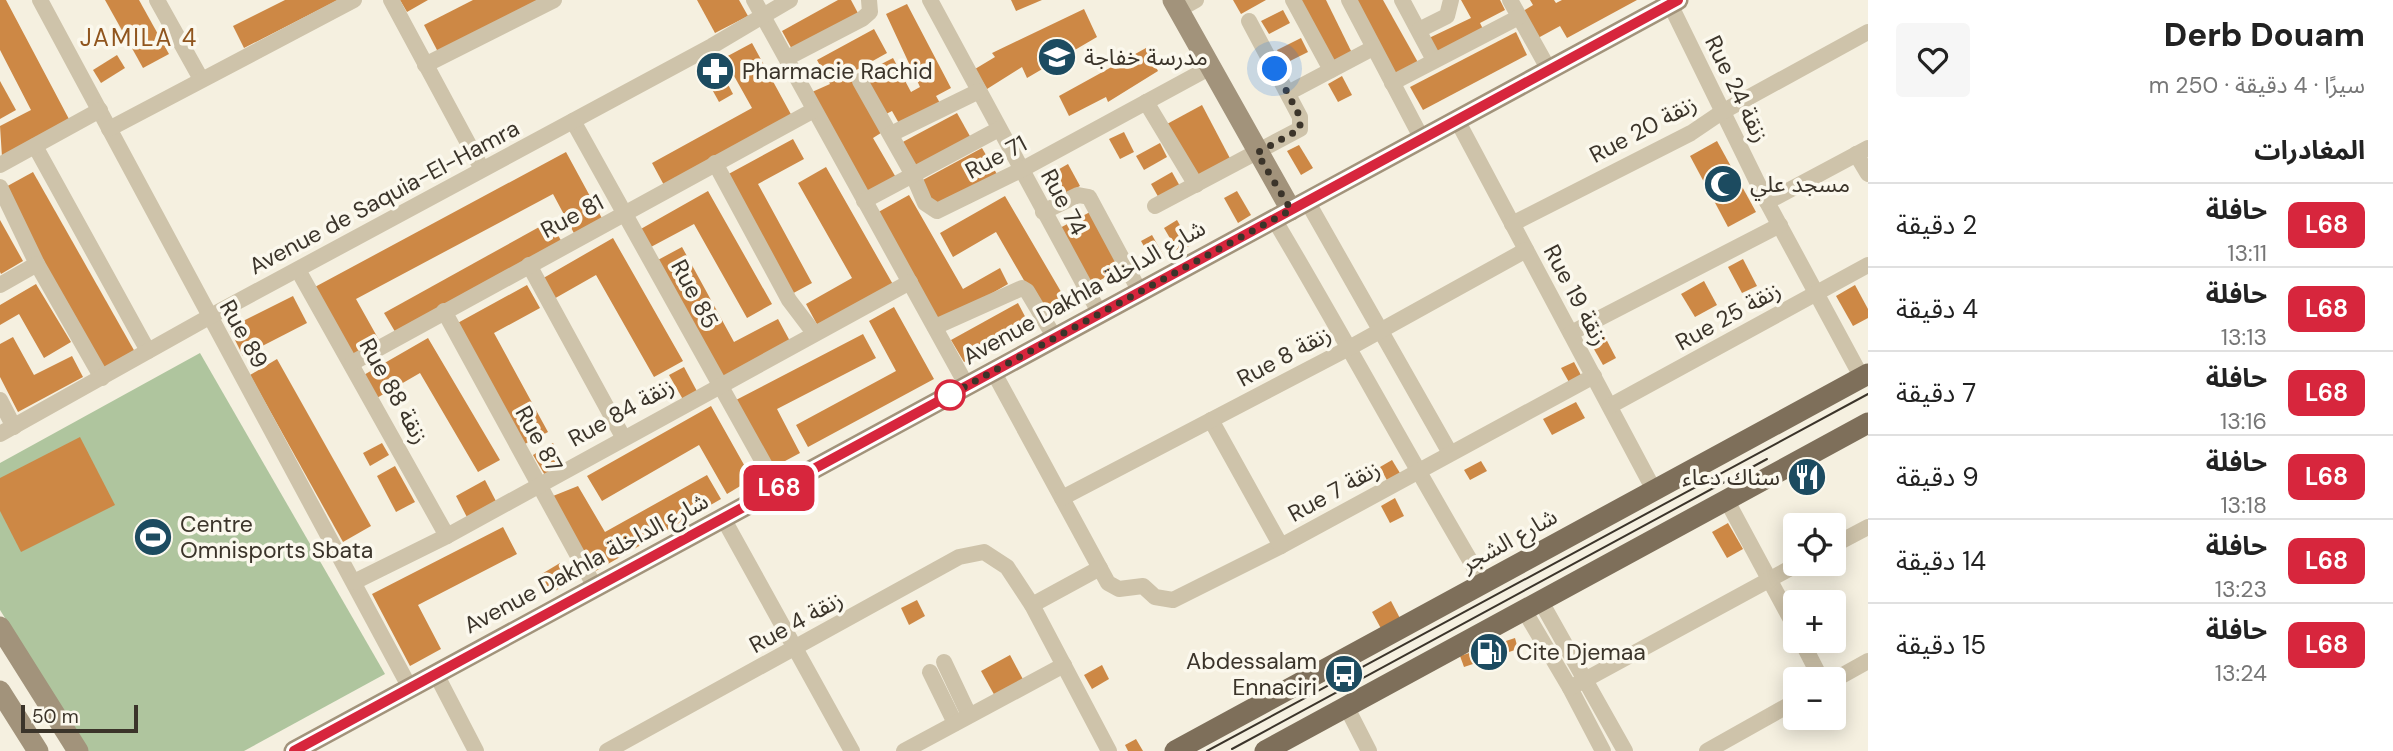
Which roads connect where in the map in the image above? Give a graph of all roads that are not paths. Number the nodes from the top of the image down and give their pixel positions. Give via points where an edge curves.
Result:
1 (40, 0) edge
2 (157, 0) edge
3 (354, 0) edge
4 (391, 0) edge
5 (554, 0) edge
6 (754, 0) edge
7 (790, 0) edge
8 (869, 0) edge
9 (930, 0) edge
10 (1293, 0) edge
11 (1349, 0) edge
12 (1402, 0) edge
13 (1451, 0) edge
14 (1510, 0) edge
15 (1672, 1) edge
16 (1182, 3) edge
17 (763, 16) junction
18 (1518, 17) junction
19 (1249, 21) dead end
20 (1419, 30) junction
21 (1868, 32) edge
22 (1373, 48) junction
23 (787, 58) junction
24 (1434, 60) junction
25 (425, 65) junction
26 (1209, 68) junction
27 (1331, 70) junction
28 (1549, 70) junction
29 (201, 79) junction
30 (860, 81) dead end
31 (1392, 83) junction
32 (979, 91) junction
33 (1288, 93) junction
34 (1146, 102) junction
35 (100, 110) junction
36 (814, 110) junction
37 (1722, 112) junction
38 (1457, 120) junction
39 (573, 121) junction
40 (109, 128) junction
41 (999, 129) junction
42 (891, 134) junction
43 (1422, 139) junction
44 (35, 146) junction
45 (1862, 151) edge
46 (1257, 153) junction
47 (715, 163) junction
48 (0, 165) edge
49 (482, 169) junction
50 (1021, 170) junction
51 (1868, 174) edge
52 (913, 175) junction
53 (1196, 185) junction
54 (0, 187) edge
55 (864, 201) junction
56 (1767, 202) junction
57 (1155, 206) dead end
58 (1291, 210) junction
59 (1043, 212) junction
60 (625, 214) junction
61 (1512, 224) junction
62 (1780, 225) junction
63 (1526, 250) junction
64 (37, 264) junction
65 (529, 265) junction
66 (1868, 265) edge
67 (298, 270) junction
68 (910, 282) junction
69 (0, 285) edge
70 (1140, 292) junction
71 (1816, 293) junction
72 (444, 311) junction
73 (1100, 314) junction
74 (209, 317) junction
75 (935, 327) junction
76 (1381, 330) junction
77 (814, 333) junction
78 (1570, 333) junction
79 (1055, 338) junction
80 (1351, 347) junction
81 (148, 351) junction
82 (352, 363) junction
83 (993, 372) junction
84 (1594, 376) junction
85 (1865, 376) edge
86 (102, 378) junction
87 (718, 385) junction
88 (967, 386) junction
89 (0, 400) edge
90 (1610, 406) junction
91 (1211, 420) junction
92 (1868, 423) edge
93 (7, 430) edge
94 (623, 437) junction
95 (1450, 453) junction
96 (1417, 471) junction
97 (539, 485) junction
98 (778, 489) junction
99 (1655, 492) junction
100 (1062, 498) junction
101 (1726, 499) junction
102 (723, 518) junction
103 (1868, 527) edge
104 (447, 536) junction
105 (1846, 539) edge
106 (1281, 546) junction
107 (1100, 568) junction
108 (1783, 572) edge
109 (1770, 578) junction
110 (355, 582) junction
111 (1484, 584) junction
112 (596, 587) junction
113 (1783, 604) edge
114 (1032, 605) junction
115 (1532, 605) junction
116 (0, 627) edge
117 (796, 648) junction
118 (1868, 661) edge
119 (944, 662) dead end
120 (1064, 664) junction
121 (930, 672) dead end
122 (1846, 673) edge
123 (436, 674) junction
124 (1586, 679) junction
125 (410, 688) junction
126 (1570, 688) junction
127 (0, 691) edge
128 (1346, 706) junction
129 (1783, 708) edge
130 (962, 719) junction
131 (75, 745) edge
132 (38, 751) edge
133 (50, 751) edge
134 (294, 751) edge
135 (476, 751) edge
136 (607, 751) edge
137 (852, 751) edge
138 (904, 751) edge
139 (1109, 751) edge
140 (1175, 751) edge
141 (1265, 751) edge
142 (1369, 751) edge
143 (1603, 751) edge
144 (1625, 751) edge
145 (1707, 751) edge

1 - 35 street, Rue 89
2 - 29 street
3 - 29 street
4 - 25 street
5 - 25 street
6 - 17 street
7 - 17 street, Avenue de Saquia-El-Hamra
8 - 23 street via 870,12 862,19
9 - 32 street, Rue 74
10 - 27 street
11 - 22 street
12 - 20 street
13 - 20 street via 1447,16
14 - 18 street
15 - 28 street, Avenue Dakhla شارع الداخلة
15 - 37 street, Rue 24 زنقة
16 - 26 street
17 - 23 street
17 - 39 street, Avenue de Saquia-El-Hamra
18 - 24 street
18 - 28 street
19 - 33 street
20 - 24 street
21 - 37 street, Rue 20 زنقة
22 - 27 street
22 - 31 street
23 - 36 street
24 - 31 street
25 - 49 street
26 - 34 street, Rue 71
26 - 46 street
27 - 33 street
28 - 38 street, Avenue Dakhla شارع الداخلة
29 - 40 street
30 - 42 street, Rue 71
31 - 43 street
32 - 41 street, Rue 74
32 - 42 street
33 - 46 street via 1300,117 1300,129
34 - 50 street, Rue 71
34 - 53 street
35 - 40 street, Rue 89
35 - 44 street
36 - 47 street, Rue 81
36 - 55 street
37 - 56 street, Rue 24 زنقة
37 - 61 street, Rue 20 زنقة
38 - 43 street, Avenue Dakhla شارع الداخلة
38 - 61 street, Rue 19 زنقة
39 - 49 street, Avenue de Saquia-El-Hamra
39 - 60 street, Rue 85
40 - 74 street, Rue 89
41 - 50 street, Rue 74
41 - 52 street
42 - 52 street, Rue 71
43 - 58 street, Avenue Dakhla شارع الداخلة
44 - 48 street
44 - 81 street
45 - 51 street
45 - 56 street
46 - 53 street
46 - 58 street
47 - 60 street, Rue 81
47 - 77 street via 789,300
49 - 67 street, Avenue de Saquia-El-Hamra
50 - 52 street, Rue 71 via 937,211 925,202
50 - 59 street, Rue 74
52 - 55 street
53 - 57 street
54 - 64 street
55 - 68 street
56 - 62 street, Rue 24 زنقة
58 - 70 street, Avenue Dakhla شارع الداخلة
58 - 76 street
58 - 80 street
59 - 70 street via 1078,195 1089,197
59 - 73 street, Rue 74
60 - 65 street, Rue 81
60 - 87 street, Rue 85
61 - 63 street, Rue 19 زنقة
62 - 71 street, Rue 24 زنقة
62 - 78 street
63 - 76 street, Rue 8 زنقة
63 - 78 street, Rue 19 زنقة
64 - 69 street
64 - 86 street
65 - 72 street, Rue 81
65 - 94 street
66 - 71 street, Rue 25 زنقة
67 - 74 street, Avenue de Saquia-El-Hamra
67 - 82 street, Rue 88 زنقة
68 - 75 street
68 - 77 street, Rue 84 زنقة
70 - 73 street, Avenue Dakhla شارع الداخلة
71 - 85 street, Rue 24 زنقة
71 - 90 street, Rue 25 زنقة
72 - 82 street, Rue 81
72 - 97 street, Rue 87
73 - 79 street, Avenue Dakhla شارع الداخلة
74 - 81 street, Avenue de Saquia-El-Hamra
74 - 110 street, Rue 89
75 - 79 street via 1015,289 1027,291
75 - 88 street
76 - 80 street, Rue 8 زنقة
76 - 95 street
77 - 87 street, Rue 84 زنقة
78 - 84 street, Rue 19 زنقة
79 - 83 street, Avenue Dakhla شارع الداخلة
80 - 91 street, Rue 8 زنقة
80 - 96 street
81 - 86 street, Avenue de Saquia-El-Hamra
82 - 104 street, Rue 88 زنقة
83 - 88 street, Avenue Dakhla شارع الداخلة
83 - 100 street
84 - 90 street, Rue 19 زنقة
84 - 95 street, Rue 7 زنقة
85 - 99 main road, شارع الشجر
86 - 93 street, Avenue de Saquia-El-Hamra
87 - 94 street, Rue 84 زنقة
87 - 98 street, Rue 85
88 - 98 street, Avenue Dakhla شارع الداخلة
89 - 93 street
90 - 99 street, Rue 19 زنقة
91 - 100 street, Rue 8 زنقة
91 - 106 street
92 - 101 main road
94 - 97 street, Rue 84 زنقة
95 - 96 street, Rue 7 زنقة
96 - 106 street, Rue 7 زنقة
96 - 111 street
97 - 104 street, Rue 84 زنقة
97 - 112 street, Rue 87
98 - 102 street, Avenue Dakhla شارع الداخلة
99 - 111 main road, شارع الشجر
100 - 107 street
101 - 109 street
101 - 115 main road
102 - 112 street, Avenue Dakhla شارع الداخلة
102 - 117 street
103 - 105 street
104 - 110 street, Rue 84 زنقة
106 - 107 street, Rue 7 زنقة via 1173,600 1155,597 1138,584 1113,587
107 - 114 street
108 - 109 street
109 - 113 street
109 - 124 street
110 - 125 street, Rue 89
111 - 140 main road, شارع الشجر
112 - 123 street, Avenue Dakhla شارع الداخلة
114 - 117 street, Rue 4 زنقة via 1007,567 984,552 959,556
114 - 120 street
115 - 124 street
115 - 126 street
115 - 128 main road
116 - 131 street
117 - 136 street, Rue 4 زنقة
117 - 137 street
118 - 122 street
119 - 130 street
120 - 130 street
120 - 139 street
121 - 130 street
123 - 125 street, Avenue Dakhla شارع الداخلة
123 - 135 street
124 - 126 street
124 - 144 street
125 - 134 street, Avenue Dakhla شارع الداخلة
126 - 143 street
127 - 132 street
128 - 141 main road
128 - 142 street
129 - 145 street
130 - 138 street
131 - 133 street

